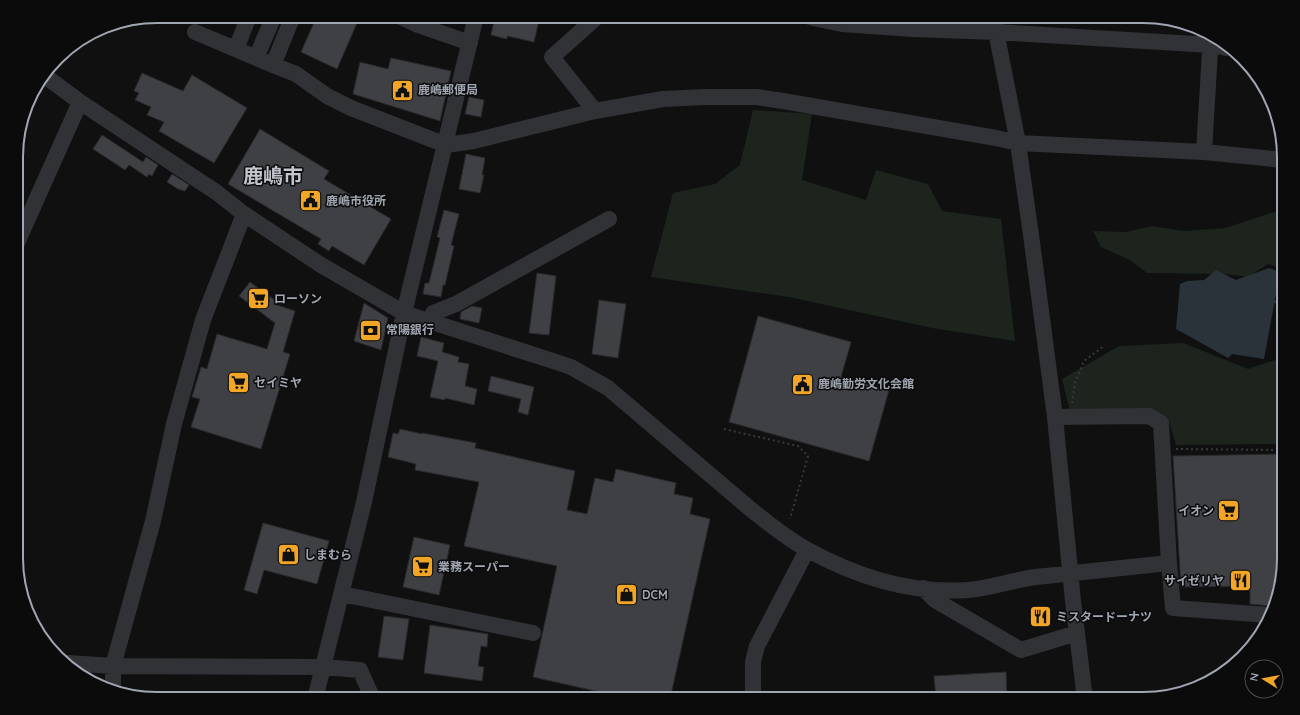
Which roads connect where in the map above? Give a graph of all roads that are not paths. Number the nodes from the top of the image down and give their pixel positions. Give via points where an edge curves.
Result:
1 (246, 23) edge
2 (271, 23) edge
3 (292, 23) edge
4 (414, 23) edge
5 (474, 23) edge
6 (590, 23) edge
7 (838, 23) edge
8 (876, 23) edge
9 (920, 23) edge
10 (995, 23) edge
11 (195, 32) dead end
12 (997, 32) junction
13 (1206, 39) edge
14 (1211, 42) edge
15 (470, 43) junction
16 (236, 49) junction
17 (256, 58) junction
18 (273, 65) junction
19 (49, 79) edge
20 (80, 102) junction
21 (595, 111) junction
22 (1018, 143) junction
23 (446, 146) junction
24 (1204, 152) junction
25 (1277, 159) edge
26 (244, 214) junction
27 (609, 219) dead end
28 (23, 230) edge
29 (404, 312) junction
30 (433, 313) dead end
31 (1055, 417) junction
32 (807, 550) junction
33 (1169, 563) junction
34 (1070, 574) junction
35 (923, 588) junction
36 (342, 594) junction
37 (1264, 616) edge
38 (533, 633) dead end
39 (1077, 633) junction
40 (74, 663) edge
41 (113, 666) junction
42 (323, 667) junction
43 (113, 684) edge
44 (317, 692) edge
45 (370, 692) edge
46 (753, 692) edge
47 (1084, 692) edge

1 - 16 street
2 - 17 street
3 - 18 street via 290,43
4 - 15 street
5 - 15 street
6 - 21 street via 552,58
7 - 8 street
9 - 12 street
10 - 12 street
11 - 16 street
12 - 13 street
12 - 22 street
14 - 24 street
15 - 23 street
16 - 17 street
17 - 18 street
18 - 23 street via 296,74 326,96 351,108
19 - 20 street
20 - 26 street via 216,192
20 - 28 street
21 - 22 street via 663,99 756,97
21 - 23 street
22 - 24 street
22 - 31 street
23 - 29 street
24 - 25 street
26 - 29 street via 321,265
26 - 41 street via 203,320 174,424 153,521
27 - 30 street via 456,304
29 - 32 street via 571,367 588,376 608,388 754,512
29 - 36 street
31 - 33 street via 1149,416 1161,423
31 - 34 street
32 - 35 street via 858,574 880,581
32 - 46 street via 757,646 753,662
33 - 34 street
33 - 37 street via 1173,608
34 - 35 street via 1034,577 968,590
34 - 39 street
35 - 39 street via 935,600 1021,650
36 - 38 street
36 - 42 street
39 - 47 street
40 - 41 street
41 - 42 street
41 - 43 street
42 - 44 street
42 - 45 street via 360,670

